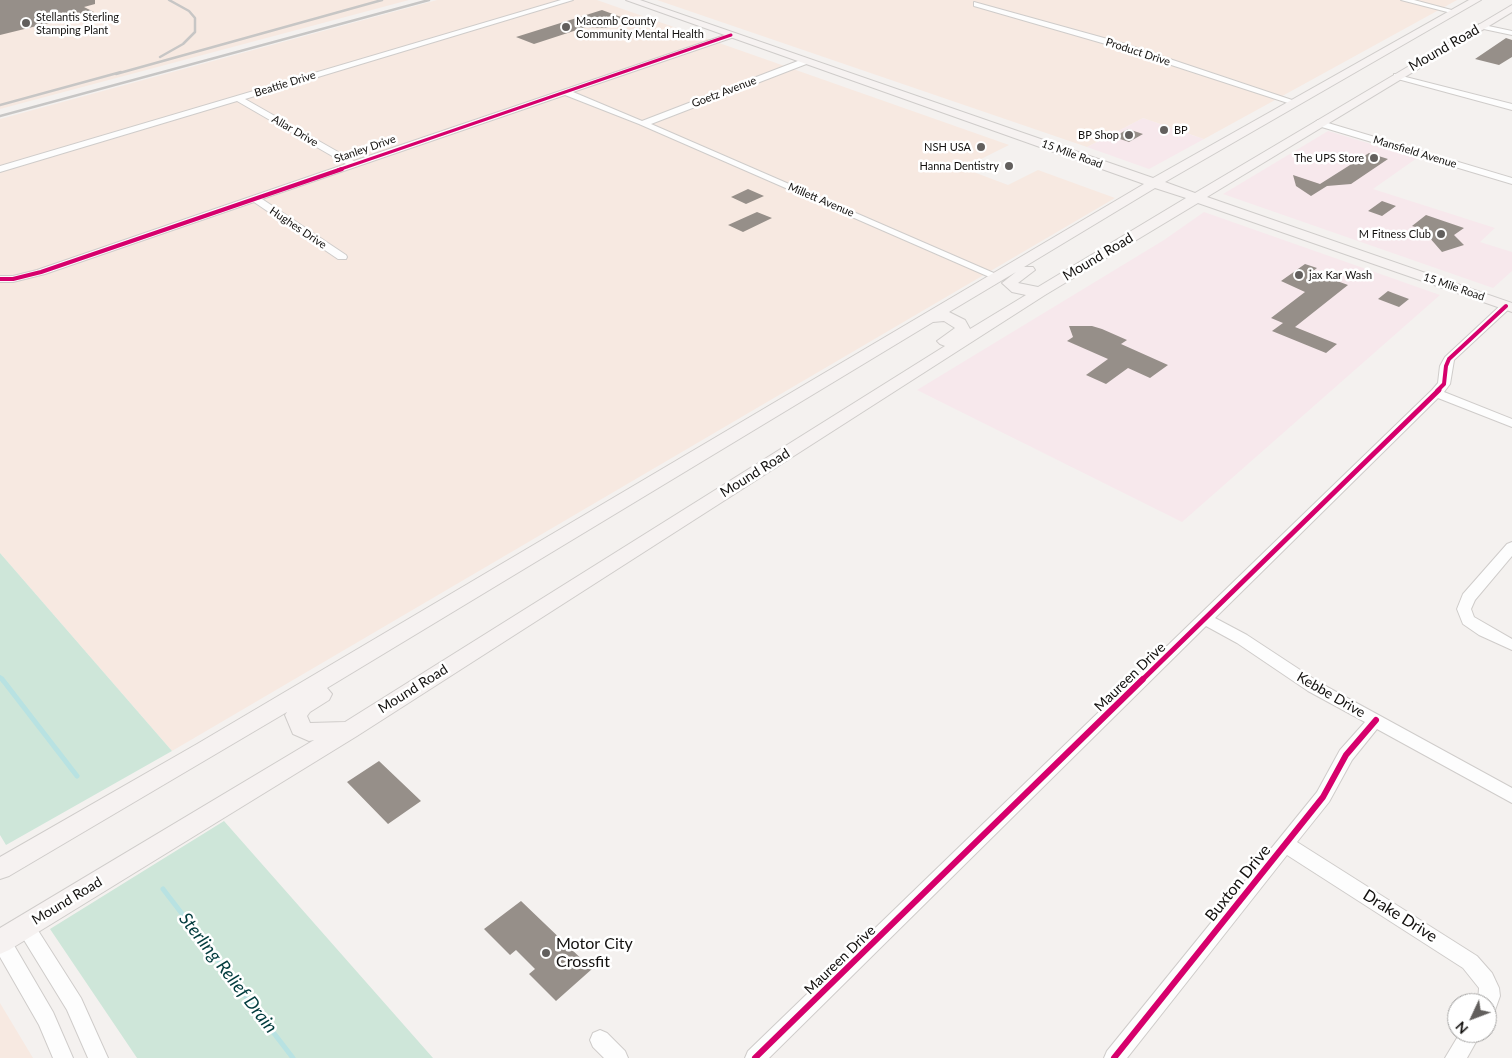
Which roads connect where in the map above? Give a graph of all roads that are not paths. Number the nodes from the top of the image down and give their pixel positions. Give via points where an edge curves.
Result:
1 (569, 0) edge
2 (631, 0) edge
3 (1404, 0) edge
4 (1476, 0) edge
5 (977, 4) dead end
6 (1512, 8) edge
7 (1455, 12) junction
8 (1482, 26) junction
9 (731, 34) junction
10 (1512, 34) edge
11 (1441, 51) junction
12 (806, 61) junction
13 (1396, 76) junction
14 (1328, 85) junction
15 (564, 91) junction
16 (1364, 95) junction
17 (237, 98) junction
18 (1297, 103) junction
19 (1512, 107) edge
20 (640, 123) junction
21 (1318, 123) junction
22 (352, 164) junction
23 (0, 169) edge
24 (1512, 181) edge
25 (1154, 183) junction
26 (1132, 197) junction
27 (254, 198) junction
28 (1196, 198) junction
29 (342, 257) dead end
30 (998, 277) junction
31 (3, 279) edge
32 (1040, 292) junction
33 (1509, 307) edge
34 (928, 318) junction
35 (1436, 393) junction
36 (1512, 423) edge
37 (806, 440) junction
38 (1512, 547) edge
39 (499, 573) junction
40 (1206, 619) junction
41 (1512, 645) edge
42 (1376, 720) junction
43 (349, 730) junction
44 (1512, 796) edge
45 (1285, 844) junction
46 (0, 869) edge
47 (25, 927) junction
48 (1, 941) edge
49 (1490, 993) edge
50 (600, 1040) dead end
51 (1465, 1043) edge
52 (63, 1058) edge
53 (98, 1058) edge
54 (618, 1058) edge
55 (755, 1058) edge
56 (1114, 1058) edge
57 (1456, 1058) edge

1 - 17 street, Beattie Drive
2 - 9 main road, 15 Mile Road
3 - 7 street
4 - 7 main road, Mound Road
5 - 18 street, Product Drive via 1119,45
6 - 8 main road, Mound Road
7 - 11 main road via 1453,20 1408,47
7 - 14 main road, Mound Road
8 - 10 street
8 - 11 main road, Mound Road
9 - 12 main road, 15 Mile Road
9 - 15 street, Stanley Drive
11 - 13 main road, Mound Road
12 - 20 street, Goetz Avenue
12 - 25 main road, 15 Mile Road
13 - 16 main road, Mound Road
13 - 19 street
14 - 16 main road
14 - 18 main road, Mound Road
15 - 20 street, Millett Avenue
15 - 22 street, Stanley Drive
16 - 21 main road, Mound Road
17 - 22 street, Allar Drive
17 - 23 street, Beattie Drive
18 - 25 main road, Mound Road
20 - 30 street, Millett Avenue
21 - 24 street, Mansfield Avenue
21 - 28 main road, Mound Road
22 - 27 street, Stanley Drive
25 - 26 main road, Mound Road
25 - 28 main road, 15 Mile Road
26 - 30 main road, Mound Road
26 - 32 main road via 1123,210 1009,281 1017,289
27 - 29 street, Hughes Drive
27 - 31 street, Stanley Drive via 36,273
28 - 32 main road, Mound Road
28 - 33 main road, 15 Mile Road
30 - 34 main road, Mound Road
32 - 37 main road, Mound Road
33 - 35 street, Maureen Drive via 1451,356 1444,384
34 - 37 main road via 946,316 960,322 963,328 810,423
34 - 39 main road, Mound Road
35 - 36 street
35 - 40 street, Maureen Drive
37 - 43 main road, Mound Road
38 - 41 street via 1468,598 1464,609 1468,620
39 - 43 main road via 491,592 302,706 296,714 301,728 309,732
39 - 46 main road, Mound Road
40 - 42 street, Kebbe Drive via 1314,687
40 - 55 street, Maureen Drive
42 - 44 street, Kebbe Drive
42 - 45 street, Buxton Drive via 1346,755 1323,797
43 - 47 main road, Mound Road
45 - 49 street, Drake Drive via 1470,962 1485,979
45 - 56 street, Buxton Drive
47 - 48 main road, Mound Road
47 - 53 street via 74,1004
48 - 52 street via 46,1019
50 - 54 street
51 - 57 street

